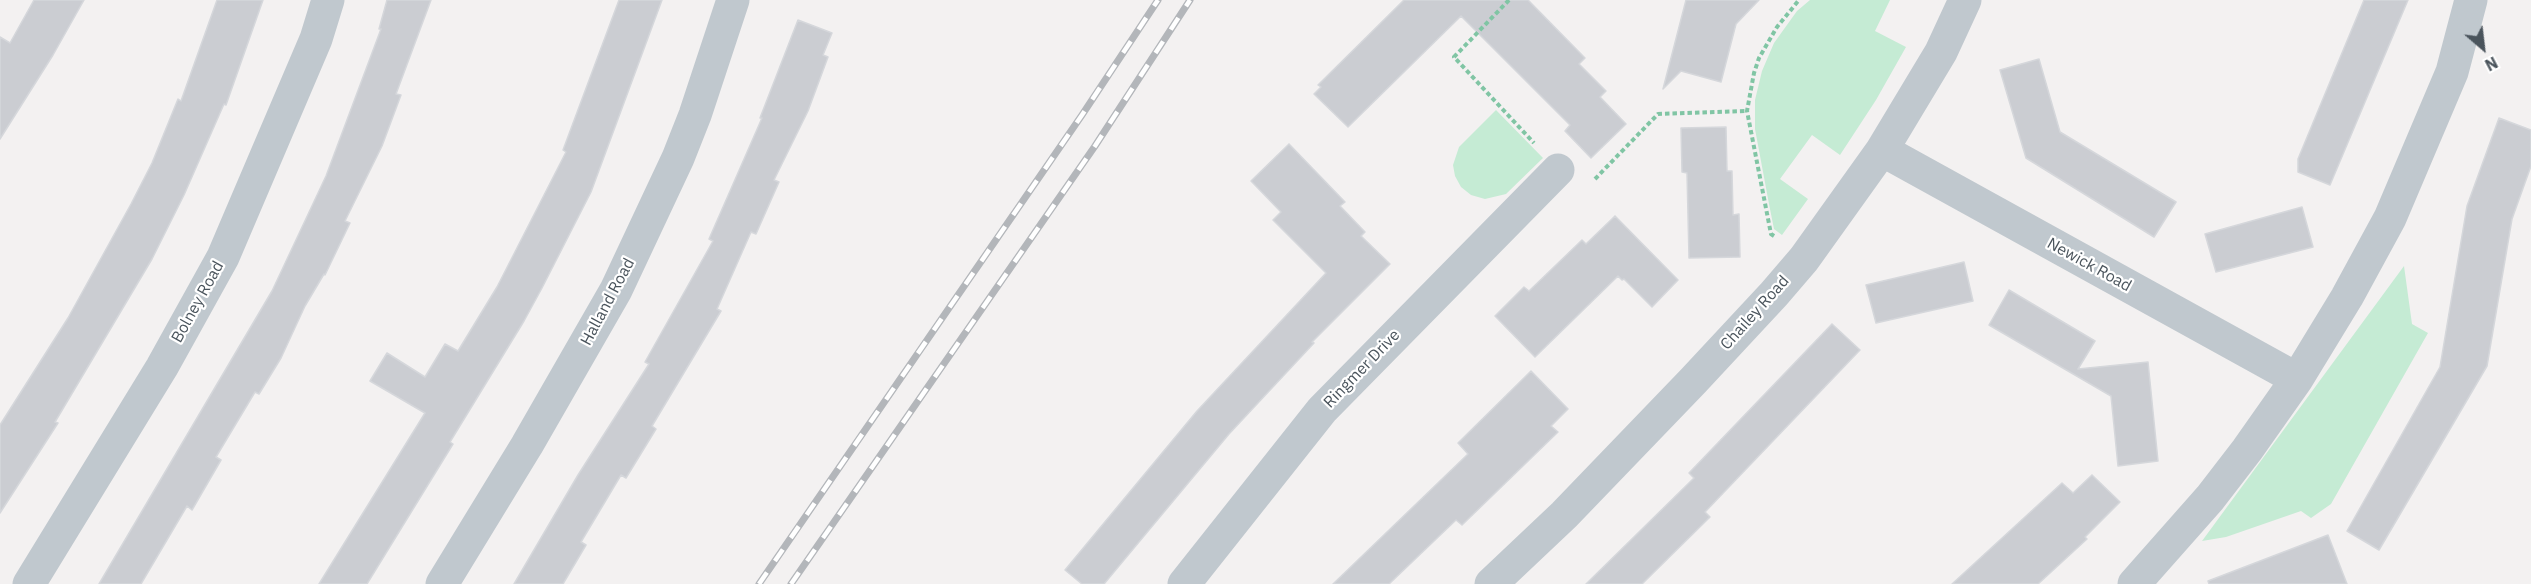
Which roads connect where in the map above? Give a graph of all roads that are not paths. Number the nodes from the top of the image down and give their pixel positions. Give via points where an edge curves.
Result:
1 (328, 0) edge
2 (733, 0) edge
3 (1965, 0) edge
4 (2471, 0) edge
5 (1882, 150) junction
6 (1558, 170) road end
7 (2297, 379) junction
8 (29, 584) edge
9 (442, 584) edge
10 (1184, 584) edge
11 (1491, 584) edge
12 (2134, 584) edge

1 - 8 street, Bolney Road via 316,39 223,257 162,367
2 - 9 street, Halland Road via 682,148 616,290
3 - 5 street, Chailey Road via 1941,52
4 - 7 street via 2452,72 2390,218
5 - 7 street, Newick Road
5 - 11 street, Chailey Road via 1774,294 1564,515
6 - 10 street, Ringmer Drive via 1322,410
7 - 12 street via 2210,498

